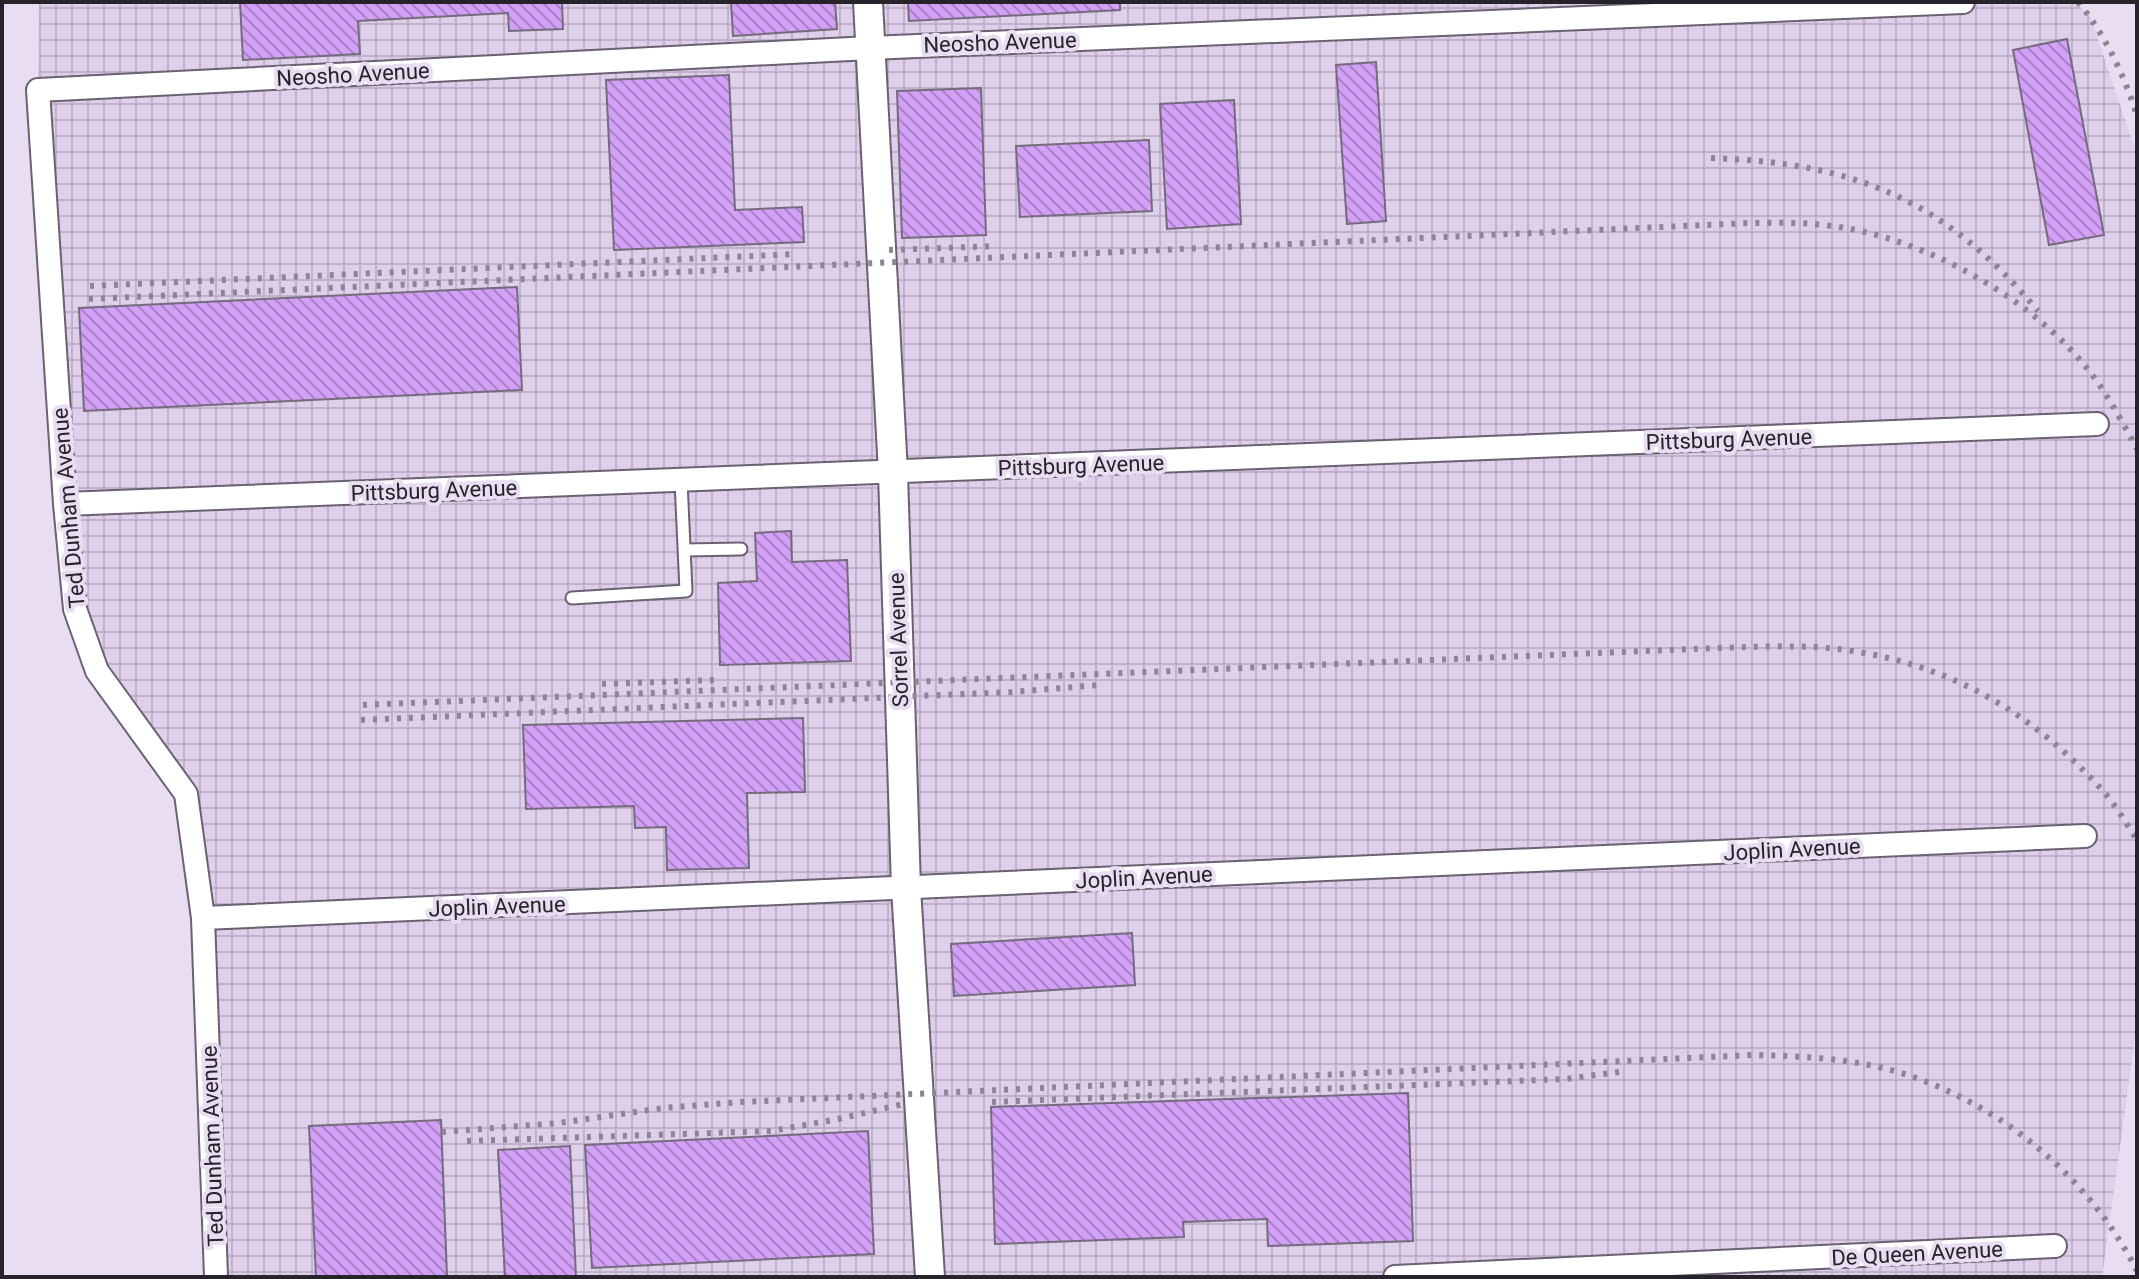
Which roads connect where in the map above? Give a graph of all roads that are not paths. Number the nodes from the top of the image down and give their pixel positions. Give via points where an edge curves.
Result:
1 (868, 2) edge
2 (1963, 2) edge
3 (870, 48) junction
4 (38, 90) joint
5 (2097, 424) dead end
6 (893, 473) junction
7 (681, 481) junction
8 (65, 504) junction
9 (741, 549) dead end
10 (685, 550) junction
11 (572, 598) dead end
12 (2085, 836) dead end
13 (906, 888) junction
14 (203, 918) junction
15 (2055, 1246) dead end
16 (1476, 1275) edge
17 (216, 1277) edge
18 (930, 1277) edge
19 (1395, 1277) edge

1 - 3 street, Sorrel Avenue
2 - 3 street, Neosho Avenue
3 - 4 street, Neosho Avenue
3 - 6 street, Sorrel Avenue
4 - 8 street, Ted Dunham Avenue
5 - 6 street, Pittsburg Avenue
6 - 7 street, Pittsburg Avenue
6 - 13 street, Sorrel Avenue
7 - 8 street, Pittsburg Avenue
7 - 10 lane
8 - 14 street, Ted Dunham Avenue via 75,609 97,671 186,794
9 - 10 lane
10 - 11 lane via 686,591
12 - 13 street, Joplin Avenue
13 - 14 street, Joplin Avenue
13 - 18 street, Sorrel Avenue
14 - 17 street, Ted Dunham Avenue
15 - 16 street, De Queen Avenue
16 - 19 street, De Queen Avenue

